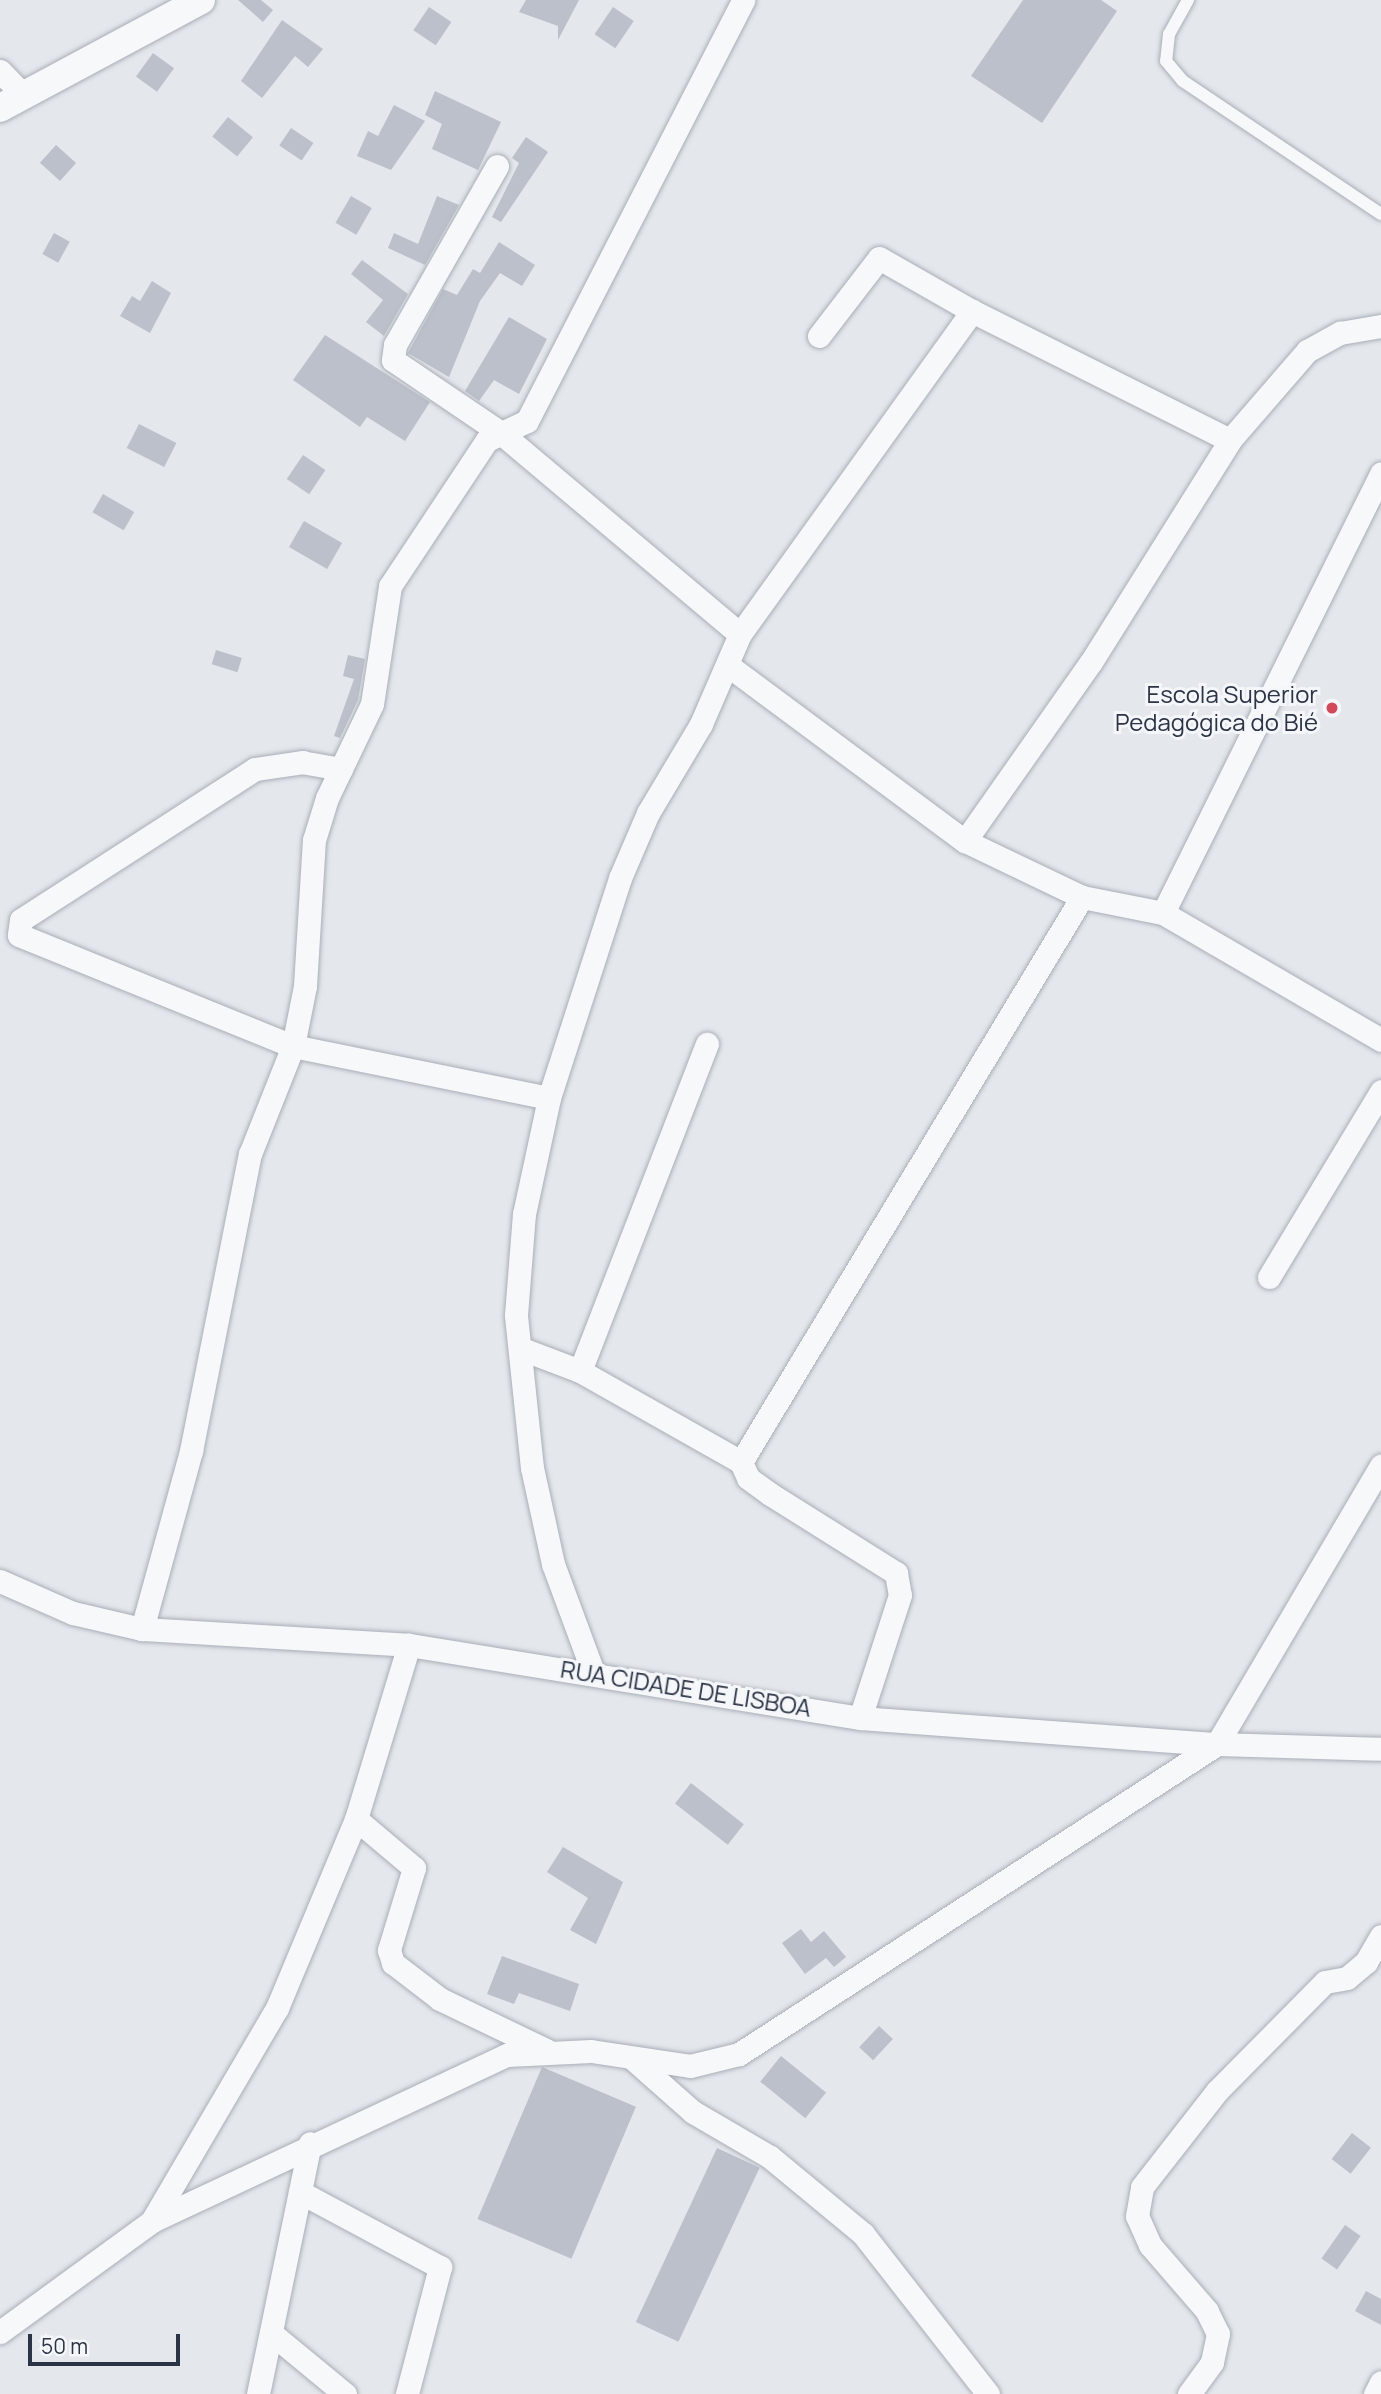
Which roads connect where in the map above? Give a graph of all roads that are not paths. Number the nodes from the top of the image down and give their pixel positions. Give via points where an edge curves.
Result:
1 (201, 0) edge
2 (743, 0) edge
3 (1188, 0) edge
4 (0, 71) edge
5 (11, 101) edge
6 (497, 166) dead end
7 (1381, 214) edge
8 (972, 311) junction
9 (1381, 326) edge
10 (819, 336) dead end
11 (501, 433) junction
12 (1230, 440) junction
13 (1381, 473) edge
14 (740, 634) junction
15 (729, 666) junction
16 (341, 769) junction
17 (965, 841) junction
18 (1082, 897) junction
19 (1163, 913) junction
20 (1381, 1040) edge
21 (707, 1044) dead end
22 (293, 1046) junction
23 (1381, 1091) edge
24 (549, 1098) junction
25 (1269, 1277) dead end
26 (522, 1349) junction
27 (580, 1371) junction
28 (741, 1462) junction
29 (1381, 1466) edge
30 (0, 1581) edge
31 (142, 1629) junction
32 (409, 1645) junction
33 (593, 1672) junction
34 (860, 1718) junction
35 (1217, 1744) junction
36 (1381, 1749) edge
37 (356, 1819) junction
38 (1381, 1936) edge
39 (546, 2050) junction
40 (633, 2059) junction
41 (310, 2143) junction
42 (300, 2192) junction
43 (152, 2221) junction
44 (0, 2332) edge
45 (271, 2333) junction
46 (1381, 2382) edge
47 (258, 2394) edge
48 (345, 2394) edge
49 (407, 2394) edge
50 (988, 2394) edge
51 (1189, 2394) edge
52 (1375, 2394) edge

1 - 5 street
2 - 11 street via 527,421
3 - 7 lane via 1170,34 1166,61 1182,80
4 - 5 street
6 - 11 street via 395,345 393,360
8 - 10 street via 879,258
8 - 12 street
8 - 14 street
9 - 12 street via 1340,333 1307,351
11 - 14 street
11 - 16 street via 487,440 390,586 372,704
12 - 17 street via 1091,662
13 - 19 street
14 - 15 street
15 - 17 street
15 - 24 street via 648,813 620,878
16 - 22 street via 314,840 305,986
16 - 22 street via 303,762 255,769 18,926 23,940
17 - 18 street
18 - 19 street
18 - 28 street
19 - 20 street
21 - 27 street
22 - 24 street
22 - 31 street via 250,1154 191,1451
23 - 25 street
24 - 26 street via 515,1277
26 - 27 street
26 - 33 street via 532,1468 544,1523
27 - 28 street
28 - 34 street via 748,1478 770,1494 896,1573 900,1595
29 - 35 street
30 - 31 street, RUA CIDADE DE LISBOA via 73,1613
31 - 32 street, RUA CIDADE DE LISBOA
32 - 33 street, RUA CIDADE DE LISBOA
32 - 37 street
33 - 34 street, RUA CIDADE DE LISBOA
34 - 35 street, RUA CIDADE DE LISBOA
35 - 36 street, RUA CIDADE DE LISBOA
35 - 40 street via 739,2054 690,2066
37 - 39 street via 414,1868 389,1950 393,1963 440,1999
37 - 43 street via 277,2008
38 - 51 street via 1366,1962 1347,1978 1325,1982 1217,2091 1142,2187 1137,2216 1150,2245 1207,2311 1218,2334 1212,2362
39 - 40 street
39 - 41 street via 507,2055
40 - 50 street via 693,2112 770,2157 863,2234
41 - 42 street
41 - 43 street
42 - 45 street
42 - 49 street via 440,2267
43 - 44 street
45 - 47 street
45 - 48 street
46 - 52 street

